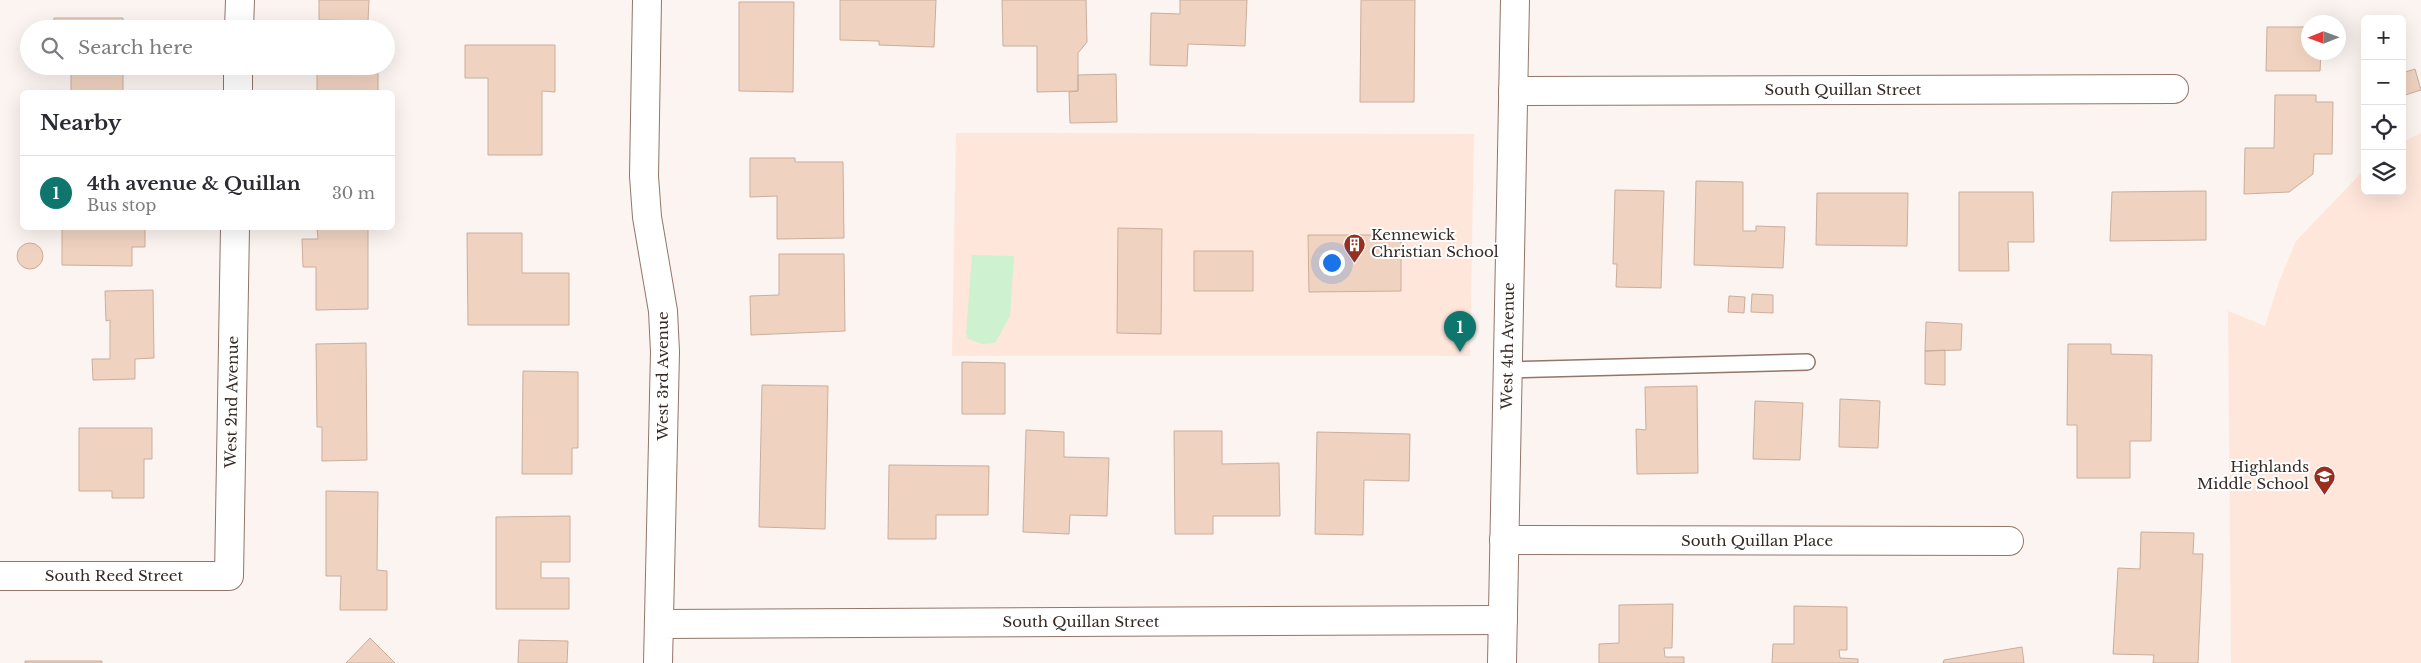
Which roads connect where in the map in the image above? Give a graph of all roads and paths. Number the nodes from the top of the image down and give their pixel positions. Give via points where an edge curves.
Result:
1 (240, 0) edge
2 (647, 0) edge
3 (1515, 0) edge
4 (239, 20) edge
5 (238, 75) edge
6 (2174, 89) dead end
7 (238, 90) edge
8 (1513, 91) junction
9 (235, 230) edge
10 (1807, 362) dead end
11 (1508, 370) junction
12 (1504, 540) junction
13 (2009, 542) dead end
14 (0, 576) edge
15 (229, 576) joint
16 (1503, 620) junction
17 (659, 624) junction
18 (658, 663) edge
19 (1502, 663) edge

1 - 4 street
2 - 17 street, West 3rd Avenue via 644,176 663,311 665,352
3 - 8 street, West 4th Avenue
5 - 7 street
6 - 8 street, South Quillan Street
8 - 11 street, West 4th Avenue
9 - 15 street, West 2nd Avenue
10 - 11 lane
11 - 12 street, West 4th Avenue
12 - 13 street, South Quillan Place
12 - 16 street, West 4th Avenue
14 - 15 street, South Reed Street
16 - 17 street, South Quillan Street
16 - 19 street, West 4th Avenue
17 - 18 street, West 3rd Avenue

